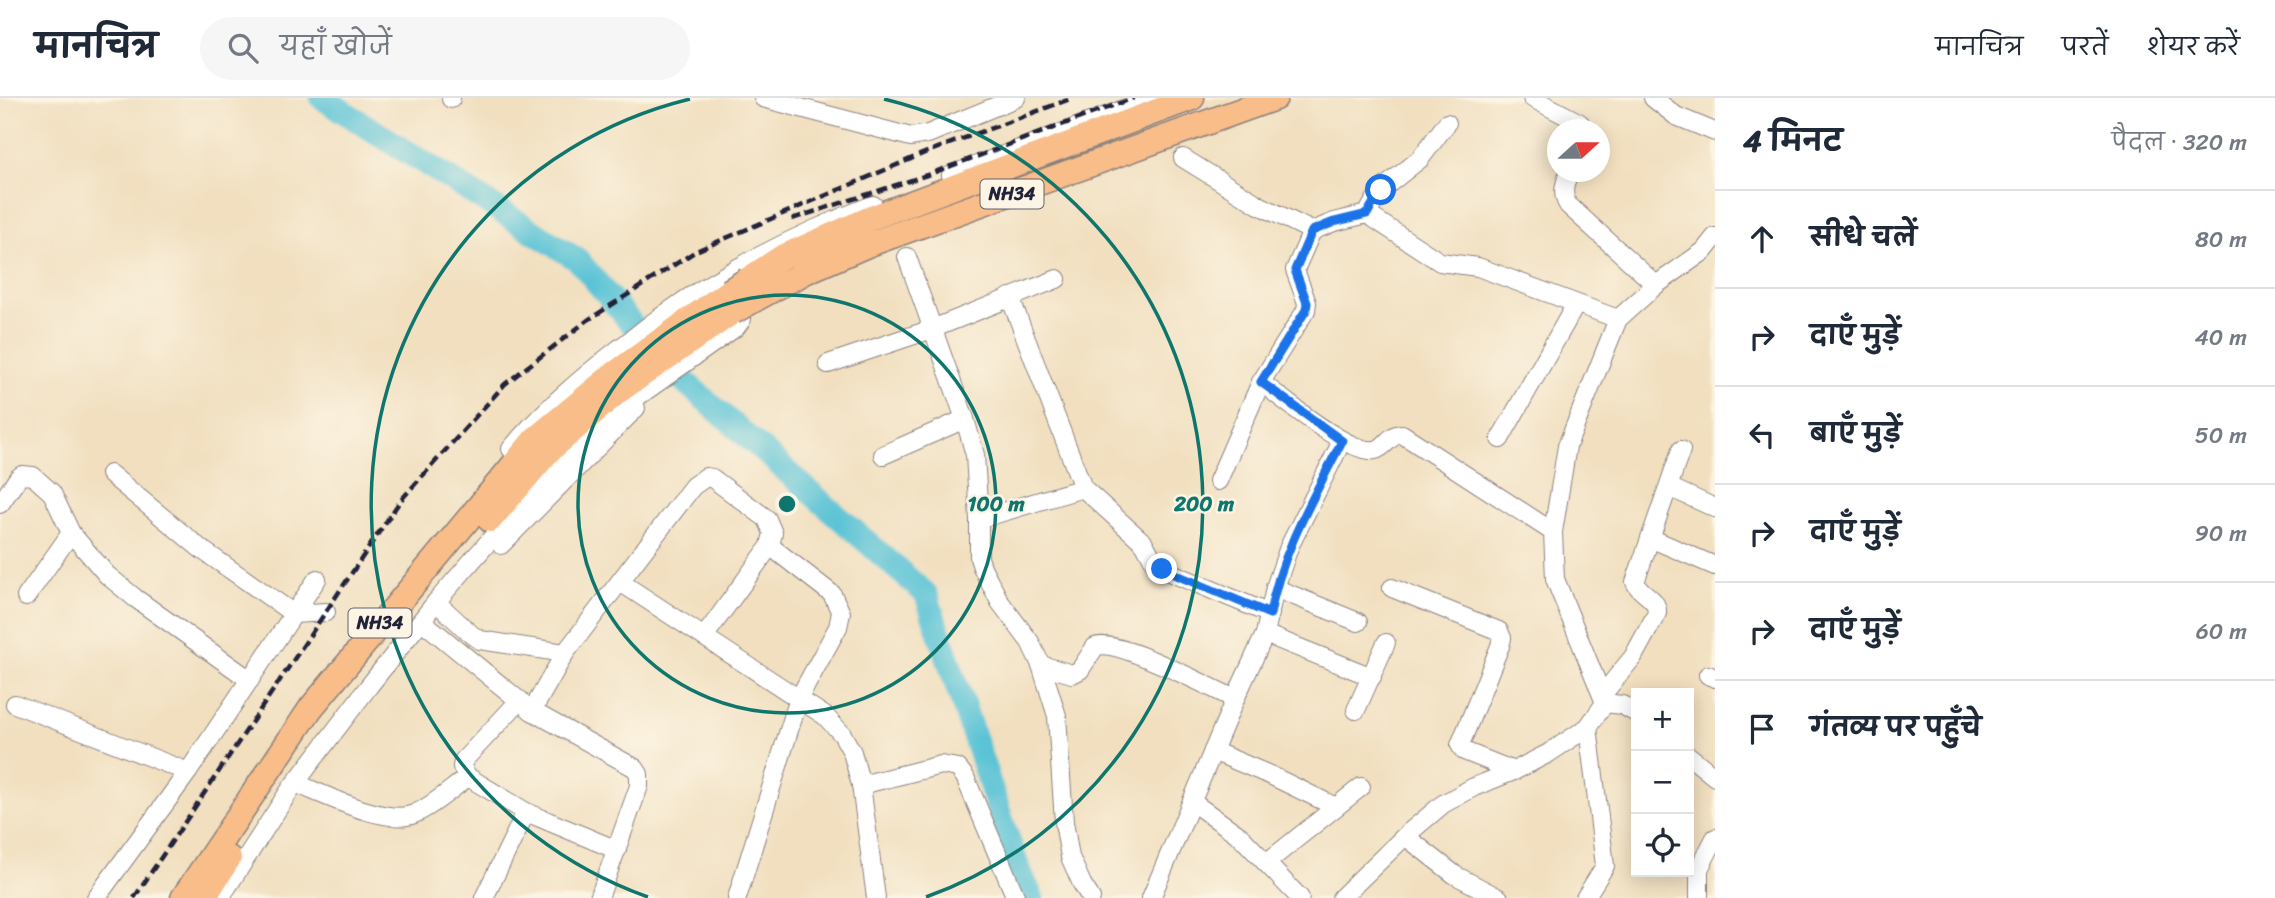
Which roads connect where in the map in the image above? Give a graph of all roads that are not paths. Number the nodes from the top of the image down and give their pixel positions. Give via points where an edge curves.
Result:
1 (763, 98) edge
2 (1016, 98) edge
3 (1153, 98) edge
4 (1192, 98) edge
5 (1275, 98) edge
6 (1532, 98) edge
7 (1653, 98) edge
8 (1572, 119) edge
9 (1447, 123) dead end
10 (1715, 132) edge
11 (1184, 158) dead end
12 (1566, 182) edge
13 (1367, 214) junction
14 (1312, 231) junction
15 (1715, 237) edge
16 (906, 257) dead end
17 (1057, 279) dead end
18 (1656, 285) junction
19 (739, 291) junction
20 (1010, 298) junction
21 (1576, 304) junction
22 (1618, 319) junction
23 (932, 330) junction
24 (691, 339) junction
25 (828, 364) dead end
26 (1261, 382) junction
27 (624, 394) junction
28 (965, 419) junction
29 (1500, 439) dead end
30 (1342, 441) junction
31 (1681, 450) dead end
32 (883, 455) dead end
33 (110, 474) dead end
34 (1218, 481) dead end
35 (1669, 487) junction
36 (1083, 488) junction
37 (0, 505) edge
38 (1715, 508) edge
39 (979, 519) junction
40 (1553, 532) junction
41 (71, 533) junction
42 (1650, 538) junction
43 (770, 546) junction
44 (1715, 566) edge
45 (317, 579) dead end
46 (621, 582) junction
47 (1275, 588) junction
48 (1392, 588) dead end
49 (26, 597) dead end
50 (438, 604) junction
51 (326, 612) dead end
52 (294, 614) junction
53 (1270, 614) junction
54 (422, 621) junction
55 (1358, 622) dead end
56 (1265, 634) junction
57 (704, 637) junction
58 (1386, 643) dead end
59 (565, 653) junction
60 (1041, 665) junction
61 (1372, 677) junction
62 (250, 680) junction
63 (799, 698) junction
64 (1235, 699) junction
65 (1604, 699) junction
66 (15, 704) dead end
67 (526, 706) junction
68 (1356, 710) dead end
69 (1631, 710) edge
70 (1588, 727) junction
71 (1213, 751) junction
72 (1694, 760) edge
73 (1514, 771) junction
74 (188, 772) junction
75 (468, 777) junction
76 (1715, 777) edge
77 (295, 783) junction
78 (861, 785) junction
79 (1362, 787) dead end
80 (1192, 802) junction
81 (1336, 807) junction
82 (526, 812) junction
83 (1405, 836) junction
84 (1715, 838) edge
85 (617, 849) junction
86 (1266, 863) junction
87 (96, 898) edge
88 (171, 898) edge
89 (183, 898) edge
90 (204, 898) edge
91 (220, 898) edge
92 (484, 898) edge
93 (599, 898) edge
94 (737, 898) edge
95 (876, 898) edge
96 (1016, 898) edge
97 (1091, 898) edge
98 (1152, 898) edge
99 (1300, 898) edge
100 (1341, 898) edge
101 (1499, 898) edge
102 (1585, 898) edge
103 (1699, 898) edge

1 - 2 street via 911,137
3 - 19 street via 820,226
4 - 19 highway, NH34 via 871,218 782,257
5 - 19 highway, NH34 via 807,271
6 - 8 street
7 - 10 street via 1676,116
9 - 13 street via 1420,159 1381,190
11 - 14 street via 1259,205
12 - 18 street via 1564,200 1568,205
13 - 14 street
13 - 21 street via 1440,262 1478,267
14 - 26 street via 1295,270 1306,310
15 - 18 street via 1704,251
16 - 23 street
17 - 20 street
18 - 22 street
19 - 24 highway, NH34
19 - 24 street via 741,319 736,327
19 - 88 street via 661,316 590,371 528,429 295,717
20 - 23 street
20 - 36 street
21 - 22 street
21 - 29 street
22 - 40 street via 1567,446
23 - 25 street
23 - 28 street
24 - 27 highway, NH34
26 - 30 street
26 - 34 street
27 - 50 street via 606,419 561,459
27 - 89 highway, NH34 via 535,439 343,667 271,764
27 - 90 highway, NH34 via 549,451 413,608 319,722
28 - 32 street
28 - 39 street via 977,470
30 - 40 street via 1372,451 1402,434
30 - 47 street via 1289,547
31 - 35 street
33 - 52 street via 201,549
35 - 38 street
35 - 42 street
36 - 39 street
36 - 53 street via 1144,543 1156,565
37 - 41 street via 18,478 28,474 51,493
39 - 60 street via 982,567
40 - 65 street via 1555,579
41 - 49 street
41 - 62 street via 107,575 135,598
42 - 44 street
42 - 65 street via 1635,582 1656,604 1657,612
43 - 46 street via 773,533 768,519 706,477 693,486
43 - 57 street
43 - 63 street via 832,594 841,613 838,627
45 - 52 street
46 - 57 street
46 - 59 street
47 - 53 street
47 - 55 street
48 - 73 street via 1499,631 1500,646 1461,745 1464,751
50 - 54 street
50 - 59 street via 481,640
51 - 52 street
52 - 62 street
53 - 56 street
54 - 67 street
54 - 77 street
56 - 61 street
56 - 64 street
57 - 63 street
58 - 61 street
59 - 67 street
60 - 64 street via 1072,674 1095,647 1106,644 1148,658
60 - 97 street via 1057,716 1070,857
61 - 68 street
62 - 74 street
63 - 78 street via 842,734
63 - 94 street
64 - 71 street
65 - 69 street
65 - 70 street
66 - 74 street
67 - 75 street via 463,761
67 - 85 street via 639,774
70 - 73 street
70 - 102 street via 1605,866
71 - 80 street
71 - 81 street
72 - 76 street
73 - 83 street via 1443,804
74 - 87 street
75 - 77 street via 414,814 398,818
75 - 82 street
77 - 91 street
78 - 95 street
78 - 96 street via 941,765 958,768
79 - 81 street
80 - 86 street via 1240,836
80 - 98 street
81 - 86 street
82 - 85 street
82 - 92 street
83 - 100 street
83 - 101 street via 1455,875
84 - 103 street via 1699,869
85 - 93 street
86 - 99 street

